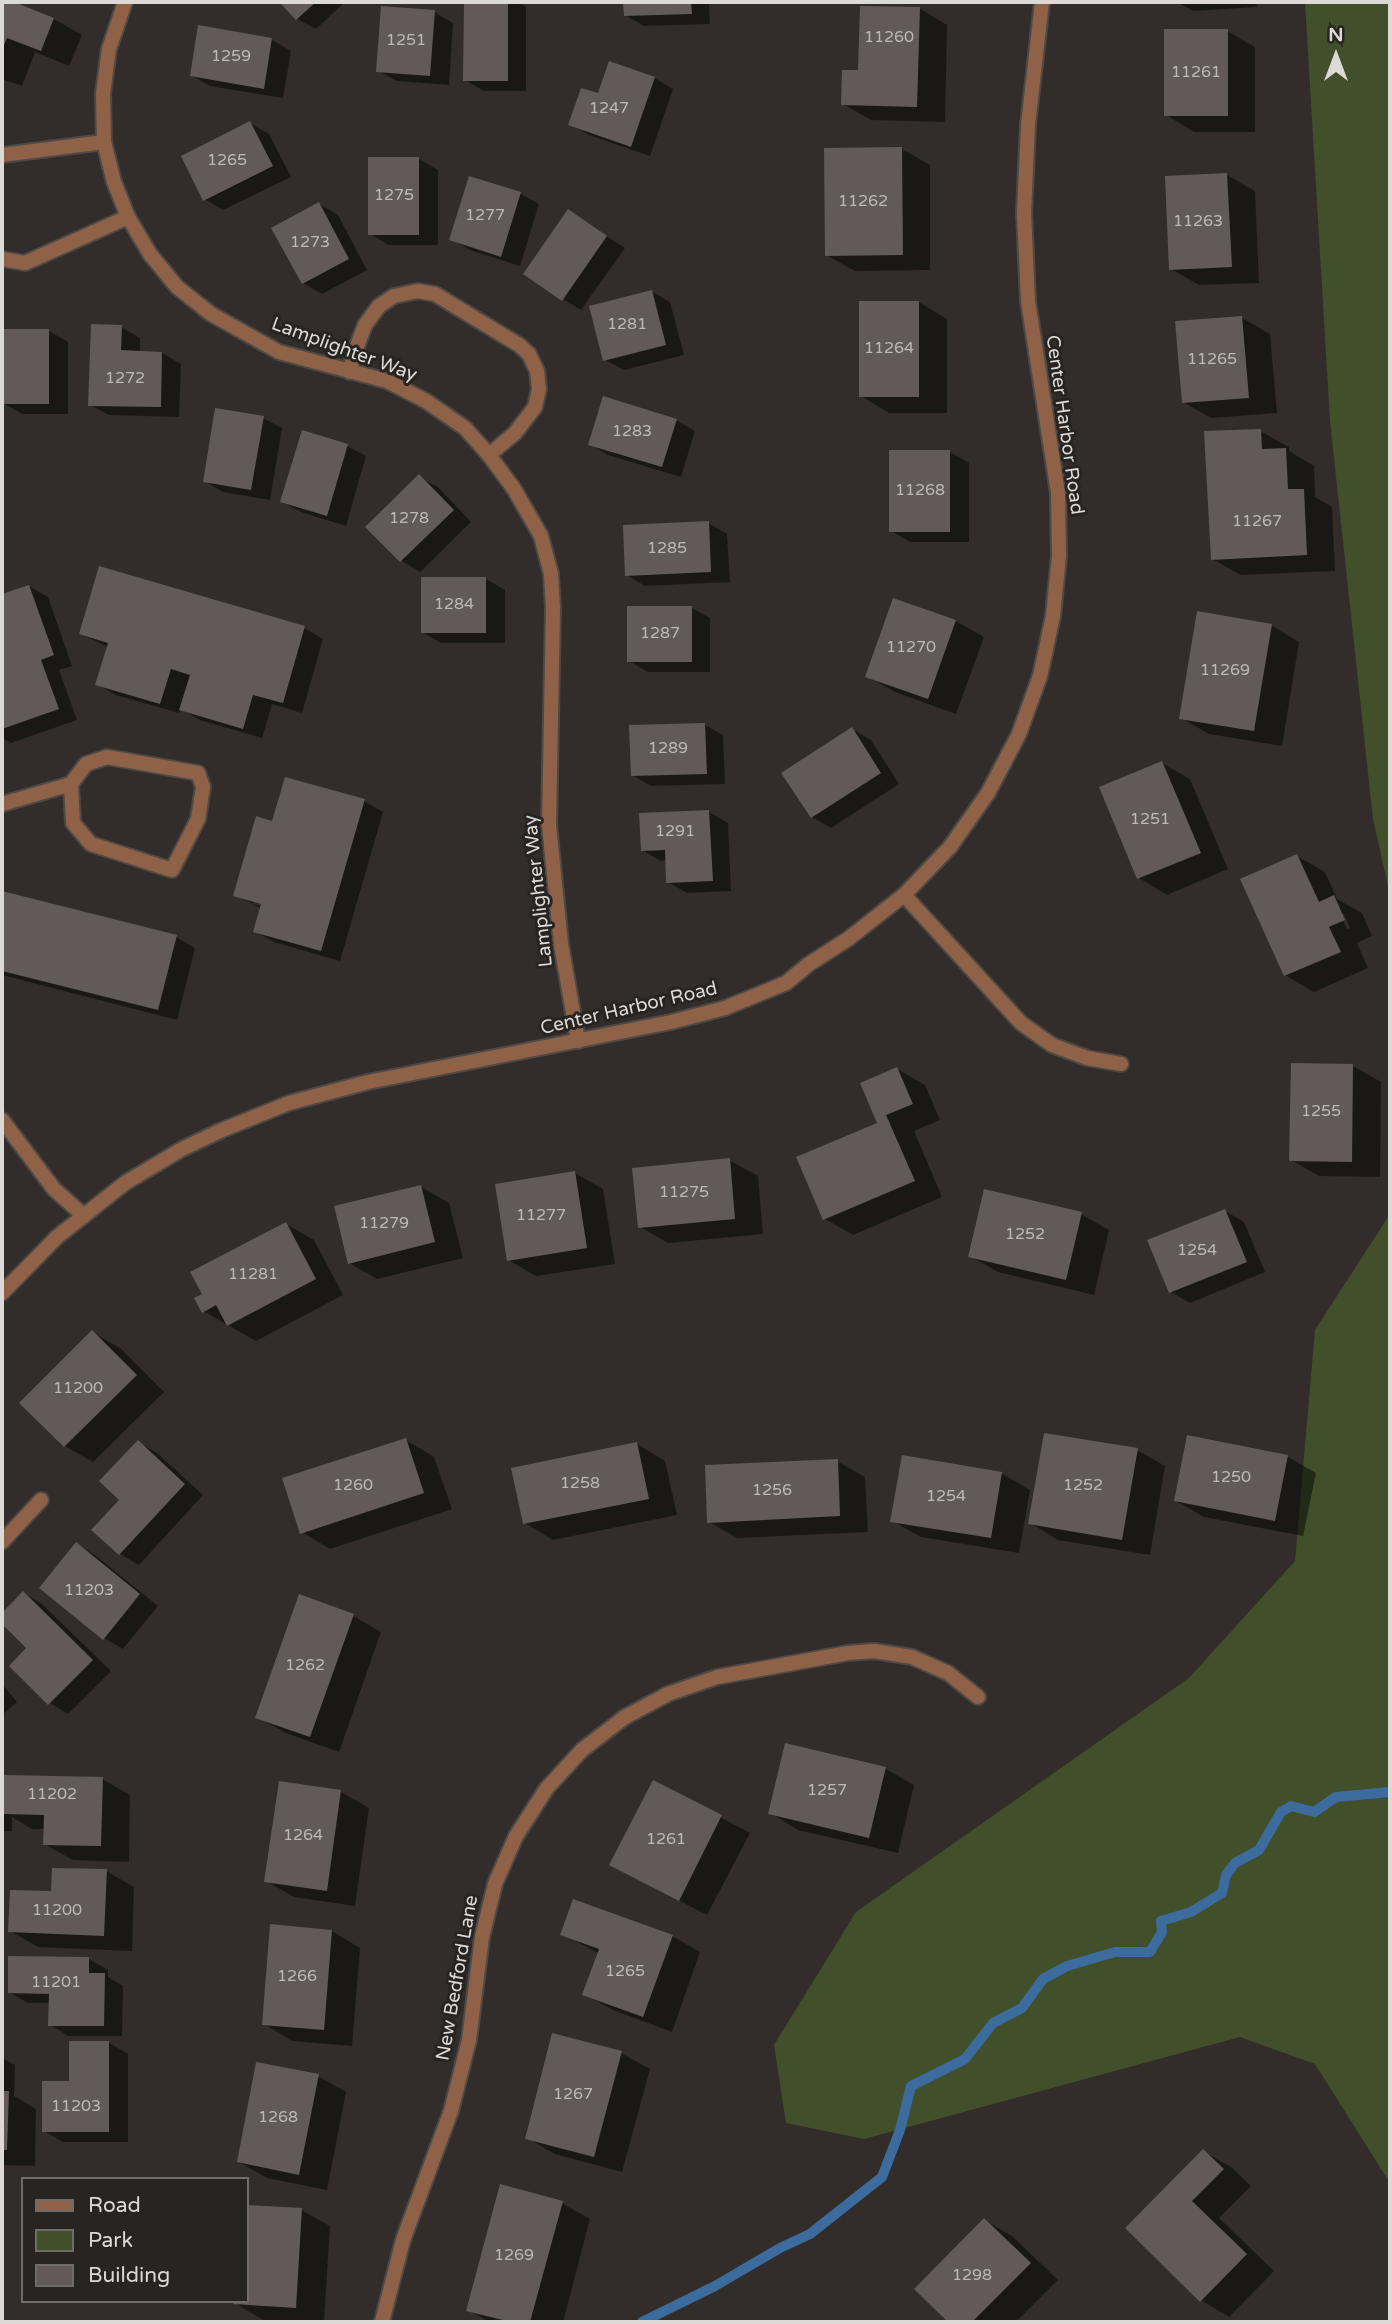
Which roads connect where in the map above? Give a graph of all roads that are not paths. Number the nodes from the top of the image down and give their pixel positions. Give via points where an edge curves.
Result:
1 (125, 2) edge
2 (1042, 2) edge
3 (104, 142) junction
4 (2, 155) edge
5 (128, 217) junction
6 (2, 259) edge
7 (350, 372) junction
8 (489, 455) junction
9 (71, 784) junction
10 (2, 804) edge
11 (904, 895) junction
12 (578, 1041) junction
13 (1121, 1064) dead end
14 (2, 1120) edge
15 (84, 1216) junction
16 (2, 1293) edge
17 (41, 1500) dead end
18 (2, 1542) edge
19 (978, 1697) dead end
20 (382, 2322) edge

1 - 3 street, Lamplighter Way via 109,49 103,93
2 - 11 street, Center Harbor Road via 1024,213 1028,301 1058,493 1054,616 1040,676 994,781 950,847
3 - 4 street
3 - 5 street, Lamplighter Way
5 - 6 street via 25,263
5 - 7 street, Lamplighter Way via 170,279 211,314 279,352
7 - 8 street, Lamplighter Way via 387,381 426,401 465,428
7 - 8 street via 365,325 379,306 394,296 418,291 435,294 477,319 528,354 537,370 539,389 535,407 515,433
8 - 12 street, Lamplighter Way via 541,536 551,574 549,825 561,944
9 - 9 street via 86,764 107,757 198,773 203,787 198,819 172,870 91,844 73,823
9 - 10 street
11 - 12 street, Center Harbor Road via 786,983 725,1008
11 - 13 street via 1021,1023 1052,1045
12 - 15 street, Center Harbor Road via 368,1082 289,1103 182,1149 125,1183
14 - 15 street via 54,1189
15 - 16 street, Center Harbor Road
17 - 18 street
19 - 20 street, New Bedford Lane via 948,1673 912,1657 874,1651 848,1653 717,1677 668,1694 625,1717 582,1751 547,1788 528,1817 495,1884 482,1937 469,2040 451,2111 403,2240

